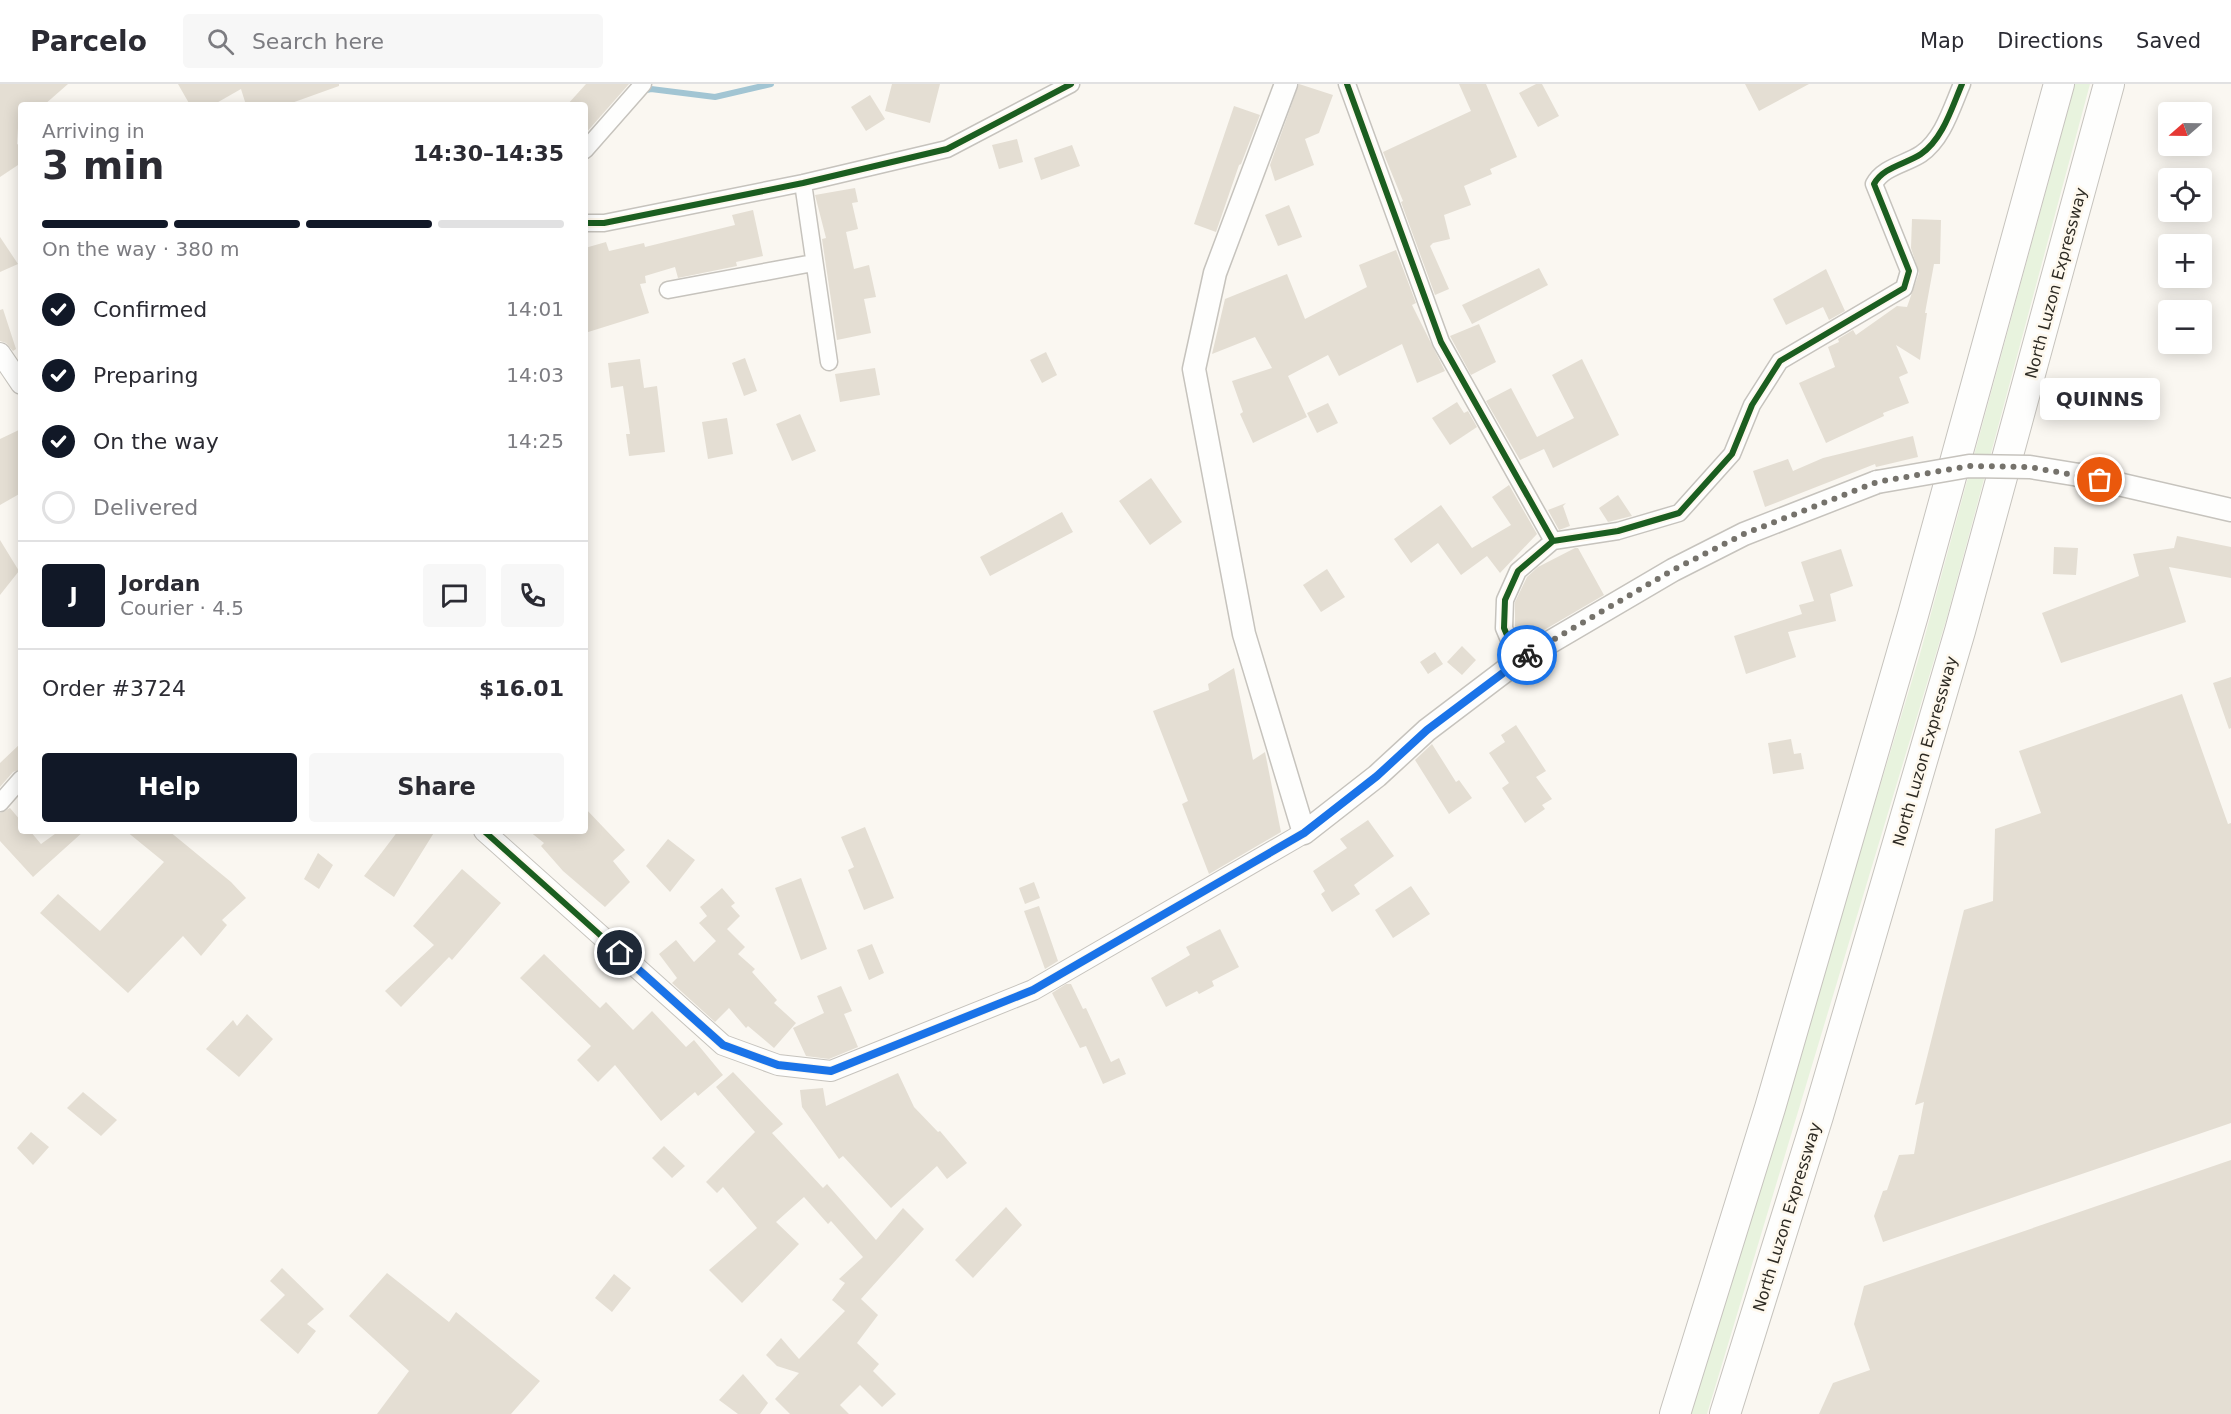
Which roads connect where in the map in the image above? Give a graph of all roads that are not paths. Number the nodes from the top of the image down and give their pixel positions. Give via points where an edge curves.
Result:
1 (643, 84) edge
2 (1071, 84) edge
3 (1286, 84) edge
4 (1347, 84) edge
5 (1962, 84) edge
6 (2059, 84) edge
7 (2109, 84) edge
8 (588, 147) edge
9 (803, 183) junction
10 (588, 223) edge
11 (813, 263) junction
12 (668, 290) dead end
13 (0, 353) edge
14 (829, 362) dead end
15 (18, 380) edge
16 (2231, 510) edge
17 (1553, 541) junction
18 (1518, 661) junction
19 (18, 782) edge
20 (0, 803) edge
21 (1304, 833) junction
22 (487, 834) edge
23 (1675, 1414) edge
24 (1725, 1414) edge

1 - 8 street
2 - 9 street via 947,148
3 - 21 main road via 1215,273 1194,369 1244,634
4 - 17 street via 1441,342
5 - 17 street via 1943,128 1923,153 1879,176 1874,184 1909,271 1904,288 1780,361 1752,405 1732,453 1679,513 1618,531
6 - 23 highway via 1770,1108
7 - 24 highway, North Luzon Expressway via 1960,631 1818,1116
9 - 10 street
9 - 11 street
11 - 12 street
11 - 14 street
13 - 15 street
16 - 18 main road, bridge via 2030,467 1969,466 1877,482 1744,534 1673,570
17 - 18 street via 1518,572 1505,600 1504,628
18 - 21 main road via 1427,730 1377,776
19 - 20 street
21 - 22 street via 1033,990 831,1071 778,1065 723,1045

